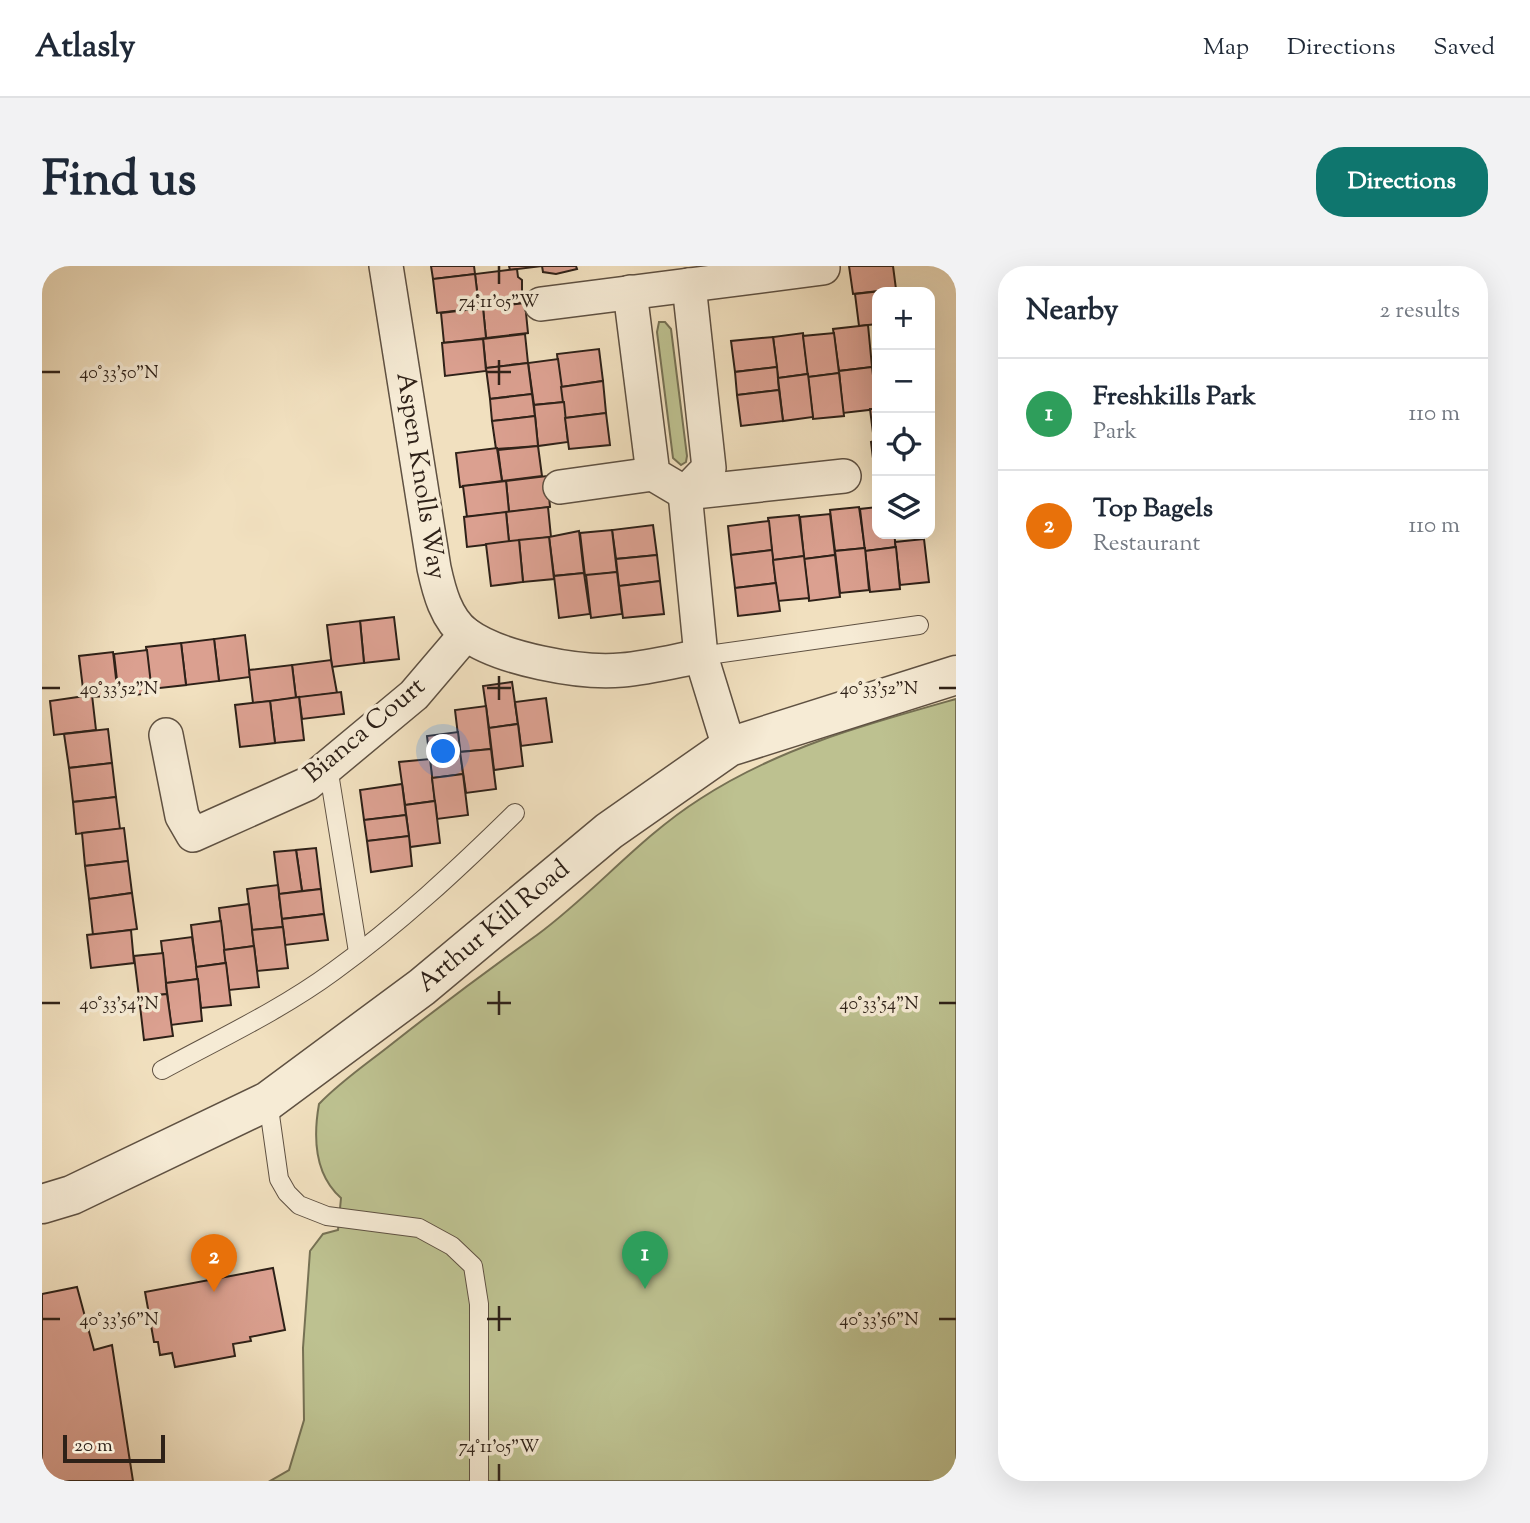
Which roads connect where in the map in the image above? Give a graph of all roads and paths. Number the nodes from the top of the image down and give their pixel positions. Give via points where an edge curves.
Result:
1 (386, 266) edge
2 (822, 268) dead end
3 (689, 285) junction
4 (630, 292) junction
5 (541, 304) dead end
6 (653, 474) junction
7 (844, 476) dead end
8 (560, 486) dead end
9 (685, 493) junction
10 (919, 625) dead end
11 (466, 634) junction
12 (701, 656) junction
13 (956, 675) edge
14 (166, 735) dead end
15 (729, 747) junction
16 (328, 767) junction
17 (516, 813) dead end
18 (358, 952) junction
19 (162, 1070) dead end
20 (268, 1101) junction
21 (42, 1204) edge
22 (479, 1481) edge

1 - 11 street, Aspen Knolls Way via 434,568 451,617
2 - 3 street
3 - 4 street
3 - 9 street via 709,468
4 - 5 street
4 - 6 street
6 - 8 street
6 - 9 street
7 - 9 street
9 - 12 street
10 - 12 lane
11 - 12 street via 517,656 580,669 622,670
11 - 16 street, Bianca Court via 414,695
12 - 15 street
13 - 15 street, Arthur Kill Road
14 - 16 street, Bianca Court via 182,816 193,835 307,783
15 - 20 street, Arthur Kill Road via 609,831 422,987
16 - 18 lane
17 - 18 lane via 452,875
18 - 19 lane via 270,1011
20 - 21 street, Arthur Kill Road via 72,1195
20 - 22 lane via 279,1179 299,1205 327,1216 419,1228 452,1246 473,1266 479,1304

